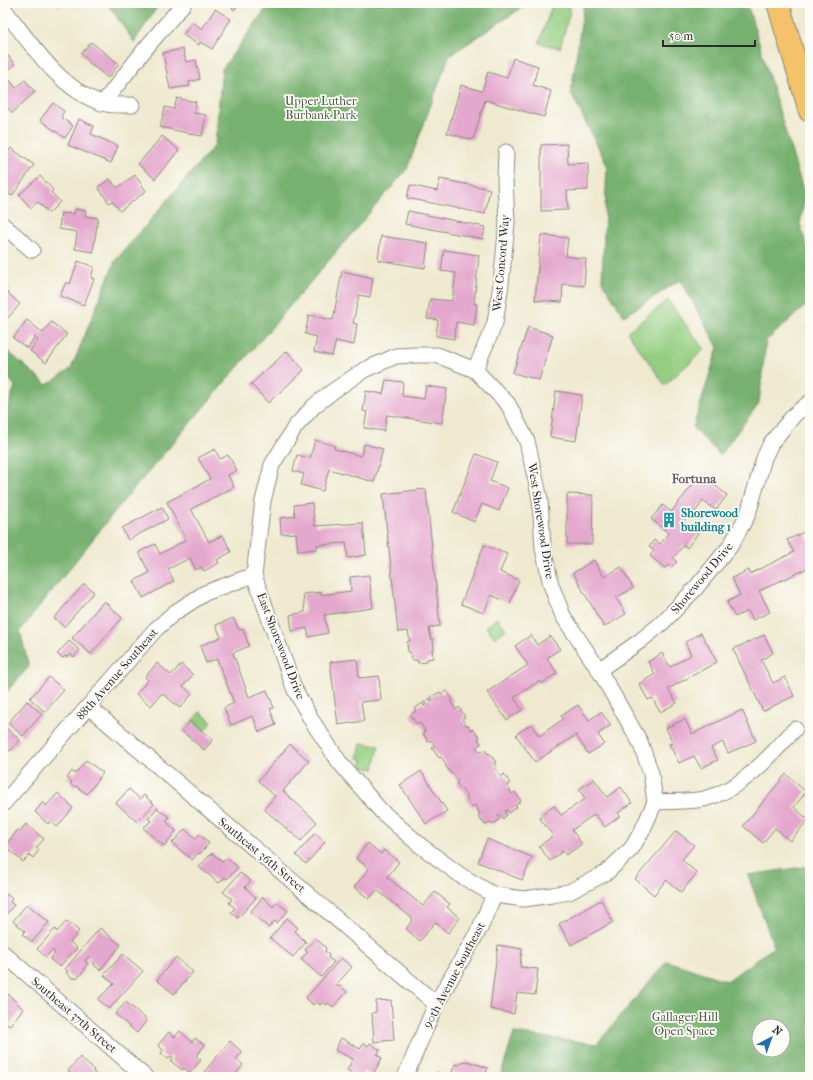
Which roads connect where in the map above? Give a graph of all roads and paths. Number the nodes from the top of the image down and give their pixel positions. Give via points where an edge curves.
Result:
1 (184, 3) edge
2 (778, 3) edge
3 (3, 8) edge
4 (103, 103) junction
5 (132, 105) dead end
6 (810, 111) edge
7 (506, 152) dead end
8 (3, 225) edge
9 (32, 250) dead end
10 (475, 370) junction
11 (333, 391) joint
12 (810, 402) edge
13 (254, 575) junction
14 (599, 670) junction
15 (88, 707) junction
16 (795, 729) dead end
17 (655, 802) junction
18 (3, 804) edge
19 (494, 895) junction
20 (3, 953) edge
21 (436, 1004) junction
22 (145, 1077) edge
23 (405, 1077) edge

1 - 4 street
2 - 6 highway
3 - 4 street via 55,72 91,99
4 - 5 street
7 - 10 street, West Concord Way via 507,222 501,284 495,323
8 - 9 street
10 - 11 street, West Shorewood Drive via 437,355 396,356 364,370
10 - 14 street, West Shorewood Drive via 508,404 527,441 540,500 543,548 551,585 563,616
11 - 13 street, East Shorewood Drive via 314,406 295,427 272,465 262,501
12 - 14 street, Shorewood Drive via 794,415 771,443 764,458 748,514 731,545 695,589 662,623
13 - 15 street, 88th Avenue Southeast via 206,593 174,613 155,630
13 - 19 street, East Shorewood Drive via 294,688 340,763 381,811 421,846 460,875
14 - 17 street, West Shorewood Drive via 640,742 651,773
15 - 18 street, 88th Avenue Southeast
15 - 21 street, Southeast 36th Street
16 - 17 street via 764,763 739,783 703,799
17 - 19 street, East Shorewood Drive via 632,848 606,873 569,892 524,899
19 - 21 street, 90th Avenue Southeast via 480,928
20 - 22 street, Southeast 37th Street
21 - 23 street, 90th Avenue Southeast

